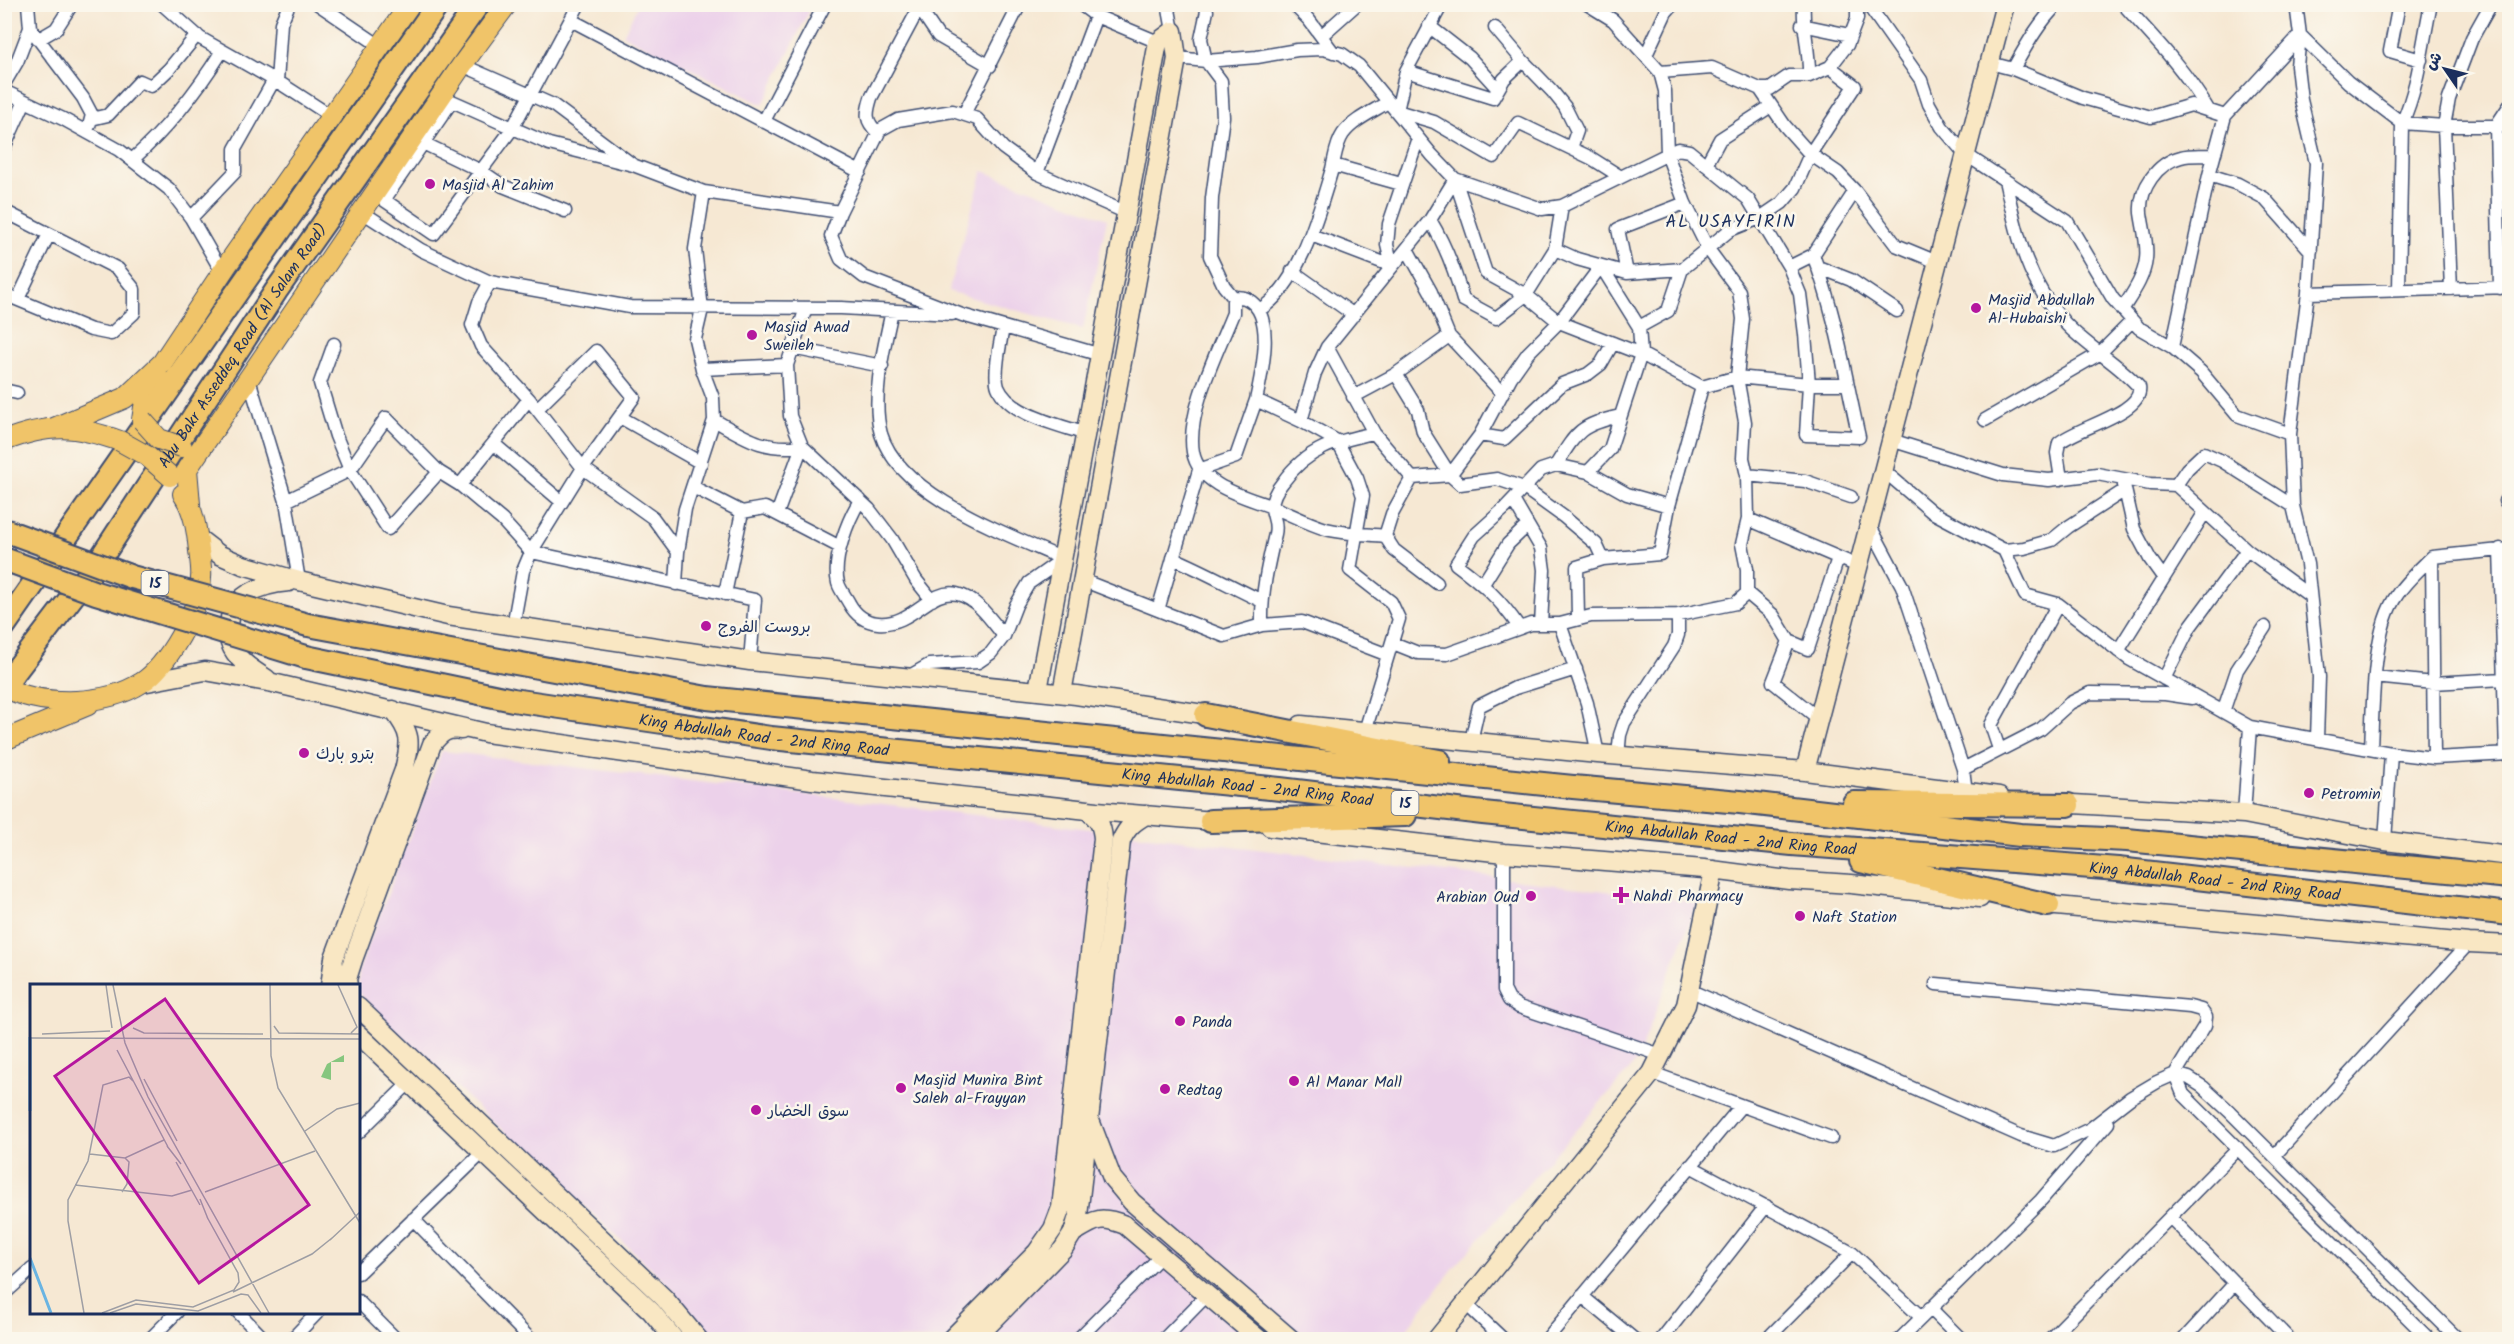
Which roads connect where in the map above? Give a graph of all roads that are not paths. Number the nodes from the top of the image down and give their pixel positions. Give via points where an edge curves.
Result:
1 (28, 4) edge
2 (72, 4) edge
3 (162, 4) edge
4 (289, 4) edge
5 (318, 4) edge
6 (410, 4) edge
7 (438, 4) edge
8 (478, 4) edge
9 (507, 4) edge
10 (579, 4) edge
11 (825, 4) edge
12 (1020, 4) edge
13 (1080, 4) edge
14 (1168, 4) edge
15 (1205, 4) edge
16 (1293, 4) edge
17 (1442, 4) edge
18 (1804, 4) edge
19 (1857, 4) edge
20 (2005, 4) edge
21 (2058, 4) edge
22 (2123, 4) edge
23 (2296, 4) edge
24 (2399, 4) edge
25 (2431, 4) edge
26 (2491, 4) edge
27 (1591, 5) edge
28 (920, 6) edge
29 (1354, 6) edge
30 (1871, 6) edge
31 (1667, 7) edge
32 (1096, 16) junction
33 (571, 20) junction
34 (1802, 25) junction
35 (1429, 26) junction
36 (30, 28) junction
37 (1495, 28) dead end
38 (1173, 31) junction
39 (197, 35) junction
40 (1850, 35) junction
41 (2300, 35) junction
42 (1321, 36) junction
43 (39, 39) junction
44 (1158, 42) junction
45 (380, 46) junction
46 (222, 51) junction
47 (1333, 52) junction
48 (1646, 55) junction
49 (1177, 58) junction
50 (2421, 60) junction
51 (1206, 61) junction
52 (1523, 61) junction
53 (1990, 63) junction
54 (462, 65) junction
55 (990, 66) junction
56 (1830, 67) junction
57 (2013, 69) junction
58 (1406, 71) junction
59 (1660, 72) junction
60 (1809, 76) junction
61 (275, 81) junction
62 (4, 84) edge
63 (1498, 89) junction
64 (1760, 89) junction
65 (4, 92) edge
66 (529, 94) junction
67 (25, 101) junction
68 (2510, 105) edge
69 (1393, 106) junction
70 (1771, 106) junction
71 (2209, 111) junction
72 (963, 114) junction
73 (331, 116) junction
74 (2224, 116) junction
75 (91, 119) junction
76 (764, 122) junction
77 (2402, 123) junction
78 (2444, 126) junction
79 (2496, 126) junction
80 (2510, 126) edge
81 (512, 129) junction
82 (88, 133) junction
83 (878, 134) junction
84 (1418, 138) junction
85 (423, 143) junction
86 (4, 148) edge
87 (1571, 148) junction
88 (1666, 154) junction
89 (1810, 154) junction
90 (1965, 154) junction
91 (2214, 155) junction
92 (132, 160) junction
93 (633, 165) junction
94 (1333, 165) junction
95 (1706, 165) junction
96 (480, 171) junction
97 (860, 172) junction
98 (1037, 173) junction
99 (2209, 175) junction
100 (1621, 177) junction
101 (1455, 179) junction
102 (2005, 180) junction
103 (1401, 184) junction
104 (1855, 191) junction
105 (704, 192) junction
106 (1684, 203) junction
107 (1562, 206) junction
108 (4, 211) edge
109 (565, 211) dead end
110 (362, 212) junction
111 (840, 212) junction
112 (1127, 213) junction
113 (191, 218) junction
114 (1760, 218) junction
115 (1430, 220) junction
116 (49, 234) junction
117 (1311, 235) junction
118 (1407, 249) junction
119 (1555, 249) junction
120 (1708, 249) junction
121 (2311, 251) junction
122 (1813, 255) junction
123 (1937, 261) junction
124 (1392, 266) junction
125 (1601, 266) junction
126 (1789, 267) junction
127 (1818, 267) junction
128 (1682, 269) junction
129 (1292, 271) junction
130 (222, 272) junction
131 (1627, 273) junction
132 (490, 282) junction
133 (2504, 288) edge
134 (2451, 289) junction
135 (2399, 290) junction
136 (2308, 293) junction
137 (4, 294) edge
138 (1526, 295) junction
139 (1233, 297) junction
140 (18, 299) junction
141 (806, 308) junction
142 (702, 309) junction
143 (1259, 310) junction
144 (2122, 310) junction
145 (892, 311) junction
146 (1897, 311) dead end
147 (962, 315) junction
148 (1354, 315) junction
149 (2132, 321) junction
150 (1559, 322) junction
151 (1003, 327) junction
152 (1639, 327) junction
153 (1449, 336) junction
154 (1613, 343) junction
155 (334, 344) dead end
156 (1327, 347) junction
157 (2172, 347) junction
158 (792, 348) junction
159 (1641, 354) junction
160 (2099, 354) junction
161 (1101, 355) junction
162 (162, 363) junction
163 (787, 365) junction
164 (882, 366) junction
165 (702, 369) junction
166 (1396, 374) junction
167 (1737, 377) junction
168 (249, 379) junction
169 (1809, 384) junction
170 (1847, 384) junction
171 (1702, 387) junction
172 (1502, 393) junction
173 (1353, 397) junction
174 (1256, 400) junction
175 (533, 404) junction
176 (1620, 416) junction
177 (620, 417) junction
178 (714, 420) junction
179 (1985, 420) dead end
180 (1301, 421) junction
181 (54, 428) junction
182 (1374, 433) junction
183 (1086, 434) junction
184 (2290, 434) junction
185 (210, 435) junction
186 (1480, 435) junction
187 (1891, 440) junction
188 (4, 441) edge
189 (1337, 441) junction
190 (494, 444) junction
191 (802, 446) junction
192 (701, 463) junction
193 (1556, 465) junction
194 (583, 468) junction
195 (350, 470) junction
196 (1199, 470) junction
197 (1883, 470) junction
198 (439, 472) junction
199 (1588, 472) junction
200 (1450, 475) junction
201 (1747, 475) junction
202 (1412, 478) junction
203 (2061, 479) junction
204 (460, 484) junction
205 (2124, 484) junction
206 (2176, 485) junction
207 (693, 487) junction
208 (1524, 488) junction
209 (1851, 497) dead end
210 (860, 500) junction
211 (1513, 500) junction
212 (286, 501) junction
213 (562, 502) junction
214 (190, 504) junction
215 (1669, 506) junction
216 (2293, 506) junction
217 (1272, 507) junction
218 (742, 512) junction
219 (2205, 512) junction
220 (777, 514) junction
221 (1748, 519) junction
222 (1869, 524) junction
223 (1527, 526) junction
224 (4, 530) edge
225 (1355, 533) junction
226 (1385, 536) junction
227 (198, 538) junction
228 (840, 547) junction
229 (2505, 549) edge
230 (2004, 550) junction
231 (2247, 550) junction
232 (531, 552) junction
233 (678, 552) junction
234 (2432, 557) junction
235 (1173, 558) junction
236 (1838, 558) junction
237 (1063, 559) junction
238 (1603, 559) junction
239 (4, 560) edge
240 (1858, 566) junction
241 (2163, 577) junction
242 (1082, 579) junction
243 (299, 582) junction
244 (1437, 583) dead end
245 (676, 584) junction
246 (1483, 584) junction
247 (1747, 593) junction
248 (725, 594) junction
249 (2310, 597) junction
250 (932, 600) junction
251 (2506, 600) edge
252 (1262, 601) junction
253 (2058, 604) junction
254 (1158, 610) junction
255 (1678, 615) junction
256 (1578, 618) junction
257 (1541, 624) junction
258 (1560, 624) junction
259 (1263, 625) junction
260 (4, 626) edge
261 (513, 626) junction
262 (1519, 627) junction
263 (2265, 627) dead end
264 (1050, 630) junction
265 (1004, 636) junction
266 (1072, 636) junction
267 (1789, 641) junction
268 (1390, 649) junction
269 (2118, 651) junction
270 (750, 661) junction
271 (1576, 669) junction
272 (2375, 676) junction
273 (908, 677) junction
274 (2164, 679) junction
275 (2504, 679) junction
276 (142, 683) junction
277 (273, 683) junction
278 (2433, 683) junction
279 (8, 688) edge
280 (1038, 690) junction
281 (1062, 693) junction
282 (2199, 699) junction
283 (102, 700) junction
284 (393, 711) junction
285 (2223, 712) junction
286 (1206, 715) junction
287 (1819, 718) junction
288 (2250, 727) junction
289 (1365, 731) junction
290 (486, 733) junction
291 (2316, 739) junction
292 (4, 740) edge
293 (1471, 741) junction
294 (1999, 749) junction
295 (2370, 749) junction
296 (2391, 753) junction
297 (1598, 754) junction
298 (2508, 754) edge
299 (1618, 756) junction
300 (2433, 758) junction
301 (1963, 769) junction
302 (1805, 771) junction
303 (1573, 787) junction
304 (1966, 792) junction
305 (1740, 802) junction
306 (2068, 805) junction
307 (1088, 810) junction
308 (1483, 813) junction
309 (2244, 813) junction
310 (1146, 815) junction
311 (1211, 820) junction
312 (2385, 841) junction
313 (1792, 844) junction
314 (1504, 853) junction
315 (2509, 861) edge
316 (1714, 870) junction
317 (2048, 905) junction
318 (2510, 914) edge
319 (2469, 943) junction
320 (2507, 945) edge
321 (329, 984) edge
322 (348, 984) edge
323 (1936, 984) dead end
324 (1689, 990) junction
325 (360, 1009) edge
326 (360, 1036) edge
327 (1661, 1055) junction
328 (1652, 1073) junction
329 (2175, 1074) junction
330 (410, 1082) junction
331 (2130, 1098) junction
332 (1741, 1106) junction
333 (1089, 1116) junction
334 (360, 1131) edge
335 (1831, 1138) dead end
336 (2238, 1148) junction
337 (483, 1152) junction
338 (2274, 1156) junction
339 (1690, 1166) junction
340 (1766, 1206) junction
341 (2171, 1218) junction
342 (413, 1219) junction
343 (1073, 1233) junction
344 (1852, 1253) junction
345 (1161, 1256) junction
346 (30, 1271) edge
347 (360, 1271) edge
348 (2235, 1283) junction
349 (4, 1294) edge
350 (1207, 1295) junction
351 (1582, 1296) junction
352 (360, 1303) edge
353 (1465, 1303) junction
354 (1926, 1313) junction
355 (175, 1314) edge
356 (240, 1314) edge
357 (316, 1314) edge
358 (149, 1340) edge
359 (265, 1340) edge
360 (291, 1340) edge
361 (398, 1340) edge
362 (531, 1340) edge
363 (675, 1340) edge
364 (699, 1340) edge
365 (950, 1340) edge
366 (974, 1340) edge
367 (1077, 1340) edge
368 (1163, 1340) edge
369 (1260, 1340) edge
370 (1292, 1340) edge
371 (1436, 1340) edge
372 (1504, 1340) edge
373 (1546, 1340) edge
374 (1635, 1340) edge
375 (1661, 1340) edge
376 (1766, 1340) edge
377 (1899, 1340) edge
378 (1962, 1340) edge
379 (2049, 1340) edge
380 (2183, 1340) edge
381 (2290, 1340) edge
382 (2430, 1340) edge
383 (2459, 1340) edge

1 - 36 street
2 - 43 street via 56,29
3 - 39 street
4 - 61 street via 281,23
5 - 45 street
6 - 45 main road
7 - 260 highway, Abu Bakr Asseddeq Road (Al Salam Road)
8 - 279 highway, Abu Bakr Asseddeq Road (Al Salam Road) via 276,291 97,564
9 - 54 main road
10 - 33 street
11 - 76 street
12 - 55 street
13 - 32 street
14 - 38 street
15 - 51 street via 1202,39
16 - 42 street
17 - 35 street
18 - 34 street
19 - 40 street via 1857,19
20 - 53 main road
21 - 57 street
22 - 71 street via 2174,59
23 - 41 street
24 - 50 street via 2390,51
25 - 50 street
26 - 78 street via 2472,38 2449,99
27 - 48 street via 1613,20
28 - 55 street via 938,36
28 - 83 street via 871,98 866,114 868,124
29 - 42 street
30 - 90 street via 1921,80 1942,127
31 - 48 street
32 - 44 street
32 - 98 street
33 - 66 street
33 - 76 street
34 - 40 street
34 - 60 street via 1810,56
35 - 58 street
35 - 63 street via 1470,58
36 - 43 street
36 - 62 street
37 - 52 street
38 - 44 main road
38 - 49 main road
39 - 46 street
39 - 75 street via 151,86 140,81 108,115
40 - 56 street
41 - 74 street
41 - 77 street via 2348,82
41 - 121 street via 2297,66 2301,100 2316,164
42 - 47 street
43 - 75 street via 83,98
44 - 112 main road
45 - 73 main road
46 - 61 street
46 - 92 street via 173,119
47 - 51 street via 1297,50
47 - 69 street via 1359,66
48 - 59 street
49 - 51 street
49 - 242 main road
50 - 77 street
51 - 139 street via 1221,81 1223,117 1212,198 1210,256
52 - 63 street
52 - 87 street via 1565,106 1577,131
53 - 57 street
53 - 90 main road
54 - 66 street
54 - 110 main road
55 - 72 street
56 - 60 street
56 - 89 street via 1855,86
57 - 71 street via 2083,98 2151,117 2192,105
58 - 63 street via 1493,98
58 - 69 street
59 - 64 street via 1712,68
59 - 88 street via 1665,91
60 - 64 street via 1790,76 1770,89
61 - 73 street
61 - 113 street via 235,148 235,172
64 - 70 street
65 - 67 street
66 - 81 street
66 - 93 street via 553,105
67 - 82 street
67 - 86 street
68 - 79 street
69 - 84 street
69 - 87 street via 1434,122 1494,157 1518,123
69 - 94 street via 1343,134
70 - 89 street
70 - 95 street via 1720,139
71 - 74 street
72 - 83 street via 953,111 898,120
72 - 98 street via 977,119 1003,148
73 - 130 main road
74 - 91 street
75 - 82 street
76 - 97 street
77 - 78 street
77 - 135 street
78 - 79 street
78 - 134 street
79 - 80 street
79 - 133 street
81 - 85 street via 452,101
81 - 93 street via 549,144
81 - 96 street
82 - 92 street
83 - 97 street
84 - 101 street
84 - 103 street
85 - 96 street
85 - 96 street via 384,200 434,234
87 - 100 street
88 - 95 street via 1678,149 1689,151
88 - 100 street
88 - 106 street
89 - 104 street via 1838,173
89 - 114 street via 1795,188
90 - 102 street
90 - 123 main road
91 - 99 street
91 - 144 street via 2181,157 2157,170 2144,189 2141,211 2146,259 2140,280
92 - 113 street via 169,189
93 - 105 street
94 - 103 street
94 - 117 street
95 - 114 street via 1748,199
96 - 109 street via 503,186
97 - 111 street
98 - 112 street
99 - 121 street via 2264,198
99 - 157 street
100 - 107 street
101 - 107 street via 1542,210
101 - 115 street
101 - 138 street via 1486,273
102 - 144 street via 2067,221
102 - 160 street via 2019,243 2036,285 2065,323
103 - 124 street via 1389,224 1387,245
104 - 122 street
104 - 123 street via 1896,245
105 - 111 street
105 - 142 street via 695,249
106 - 120 street
106 - 131 street via 1618,229
107 - 119 street
108 - 116 street
110 - 132 street via 422,250
110 - 168 main road
111 - 147 street via 831,236 841,259 864,277
112 - 161 main road
113 - 130 street
114 - 120 street via 1730,230
114 - 126 street
115 - 118 street
115 - 138 street via 1454,264 1463,300 1496,318
116 - 140 street
116 - 140 street via 118,269 134,289 134,314 111,334
117 - 124 street
117 - 129 street
118 - 124 street
118 - 153 street
119 - 125 street
119 - 138 street
120 - 128 street
120 - 167 street via 1739,291 1743,319
121 - 136 street
122 - 126 street
122 - 127 street
123 - 187 main road
124 - 148 street
125 - 131 street
125 - 150 street
125 - 152 street
126 - 169 street via 1800,294
127 - 146 street via 1851,280
127 - 170 street
128 - 131 street
128 - 152 street via 1668,311
129 - 143 street via 1273,303
129 - 148 street
130 - 162 main road
132 - 142 street via 630,307
132 - 175 street via 472,325 481,346
133 - 134 street
134 - 135 street
135 - 136 street
136 - 184 street
137 - 140 street
138 - 150 street
139 - 143 street via 1247,299
139 - 196 street via 1233,313 1193,416 1193,452
141 - 142 street
141 - 145 street
141 - 158 street
142 - 165 street via 695,339
143 - 174 street via 1265,353
144 - 149 street
145 - 147 street
145 - 164 street
147 - 151 street
148 - 156 street
149 - 157 street
149 - 160 street
150 - 154 street
150 - 172 street via 1528,353
151 - 161 street
151 - 183 street via 998,386 1005,398 1019,410
152 - 159 street
153 - 166 street
153 - 172 street
154 - 159 street
154 - 186 street via 1601,364 1562,384 1504,440
155 - 195 street via 320,383
156 - 173 street
156 - 180 street
157 - 184 street via 2201,372 2237,415
158 - 163 street
158 - 164 street
159 - 171 street
159 - 176 street
160 - 179 street
160 - 203 street via 2134,382 2140,393 2118,414 2059,442
161 - 183 main road
162 - 181 main road via 125,398
162 - 185 main road, bridge via 145,401 142,420 159,439 182,447
163 - 165 street
163 - 191 street via 790,416
164 - 237 street via 877,401 882,435 899,467 936,497
165 - 178 street via 713,398
166 - 173 street
166 - 200 street via 1418,410 1423,432
167 - 169 street
167 - 171 street
167 - 201 street via 1745,422 1743,458
168 - 185 main road
168 - 212 street
169 - 170 street
169 - 170 street via 1806,435 1859,437
171 - 215 street
172 - 186 street
173 - 182 street
174 - 180 street
174 - 196 street via 1236,457
175 - 177 street via 596,351 634,397
175 - 190 street
175 - 194 street
176 - 193 street via 1590,423 1571,441
176 - 199 street via 1610,449
177 - 192 street
177 - 194 street
178 - 191 street via 751,441 780,449
178 - 192 street
180 - 189 street
181 - 188 main road
181 - 214 main road, bridge via 87,429 147,456 170,476
182 - 189 street
182 - 202 street
183 - 237 main road
184 - 216 street
185 - 214 main road via 187,469
186 - 200 street
187 - 197 main road
187 - 203 street via 2003,476
189 - 217 street via 1312,452 1287,476
189 - 225 street via 1363,496
190 - 204 street
190 - 213 street
191 - 210 street
191 - 220 street
192 - 207 street
193 - 199 street
193 - 208 street via 1541,470
194 - 213 street
194 - 233 street via 653,518
195 - 198 street via 386,418
195 - 198 street via 388,529
195 - 212 street
196 - 217 street via 1246,500
196 - 235 street
197 - 222 main road
197 - 230 street via 1932,512
198 - 204 street
199 - 215 street via 1627,494
200 - 202 street
200 - 208 street via 1460,484 1497,479
201 - 209 street via 1805,481
201 - 221 street
202 - 226 street
203 - 205 street via 2097,474
204 - 232 street
205 - 206 street
205 - 230 street via 2052,540
205 - 241 street via 2134,529
206 - 216 street via 2204,453
206 - 219 street
207 - 218 street
207 - 233 street
208 - 211 street
208 - 238 street via 1596,544
210 - 228 street via 849,518
210 - 250 street via 892,539
211 - 223 street
211 - 246 street via 1474,536 1456,564
212 - 243 street
213 - 232 street
214 - 227 main road
215 - 238 street via 1660,554
216 - 249 street via 2307,564
217 - 225 street via 1326,529
217 - 252 street via 1277,524
218 - 220 street via 765,508
218 - 248 street
219 - 231 street
219 - 241 street
220 - 228 street
221 - 236 street
221 - 247 street via 1742,544
222 - 240 main road
222 - 301 street via 1902,586
223 - 246 street via 1508,544
223 - 257 street via 1541,548
224 - 303 highway, King Abdullah Road - 2nd Ring Road / 15, bridge via 132,577 308,625 706,698
225 - 226 street
225 - 268 street via 1350,570 1391,602 1399,619
226 - 244 street via 1394,550
227 - 243 main road via 243,566
227 - 276 main road via 201,579 194,610 171,653
228 - 250 street via 838,582 855,614 876,623 900,622
229 - 234 street
229 - 251 street
230 - 253 street via 2025,595
231 - 249 street
231 - 274 street via 2190,627
232 - 245 street
232 - 261 street via 523,570
233 - 245 street
234 - 272 street via 2396,595 2382,627
234 - 278 street
235 - 252 street
235 - 254 street
236 - 240 street
236 - 267 street via 1808,649
237 - 264 main road
237 - 265 street via 1029,584
238 - 256 street via 1577,567
239 - 308 highway, King Abdullah Road - 2nd Ring Road / 15, bridge via 96,593 306,657 513,700 771,738
240 - 287 main road
241 - 269 street
242 - 254 street
242 - 266 main road
243 - 261 main road via 448,616
243 - 277 main road via 270,584 253,591 237,602 228,621 229,643 244,664
245 - 248 street
246 - 262 street
247 - 255 street via 1736,603
247 - 267 street via 1773,615
248 - 270 street via 756,600
249 - 291 street via 2319,677
250 - 265 street via 944,592 959,594 983,609
251 - 275 street
252 - 259 street
253 - 269 street
253 - 294 street via 1991,724
254 - 259 street via 1224,636
255 - 256 street
255 - 299 street via 1674,646 1624,723
256 - 258 street
257 - 258 street
257 - 262 street
258 - 271 street
259 - 268 street via 1302,622
261 - 270 main road
262 - 268 street via 1447,654
263 - 285 street via 2237,670
264 - 266 street
264 - 280 main road
265 - 273 street via 978,662 929,665
266 - 281 main road
267 - 287 street via 1773,682
268 - 289 street
269 - 274 street
270 - 273 main road
271 - 293 street via 1515,688 1479,706
271 - 297 street
272 - 278 street
272 - 295 street
273 - 280 main road
274 - 282 street
275 - 278 street
275 - 298 street
276 - 277 main road via 205,671
276 - 283 main road
277 - 284 main road
278 - 300 street
279 - 283 main road via 50,702
280 - 281 main road
281 - 286 main road
282 - 285 street
282 - 294 street via 2165,694 2090,693 2070,703 2041,729
283 - 292 main road
284 - 290 main road
284 - 321 main road via 407,728 411,743 334,958
285 - 288 street
286 - 289 main road
286 - 303 highway
287 - 302 main road
288 - 291 street
288 - 309 street
289 - 293 main road
290 - 307 main road via 812,780
290 - 322 main road via 450,728 432,744
291 - 295 street
293 - 297 main road
294 - 301 street
295 - 296 street
296 - 300 street
296 - 312 street
297 - 299 main road
298 - 300 street
299 - 302 main road
301 - 304 street
302 - 304 main road
303 - 305 highway, King Abdullah Road - 2nd Ring Road / 15
304 - 306 main road
305 - 306 highway
305 - 315 highway, King Abdullah Road - 2nd Ring Road / 15 via 2020,835
306 - 309 main road
307 - 310 main road
307 - 365 main road via 1103,826 1103,839 1061,1208 1053,1229 1037,1252
308 - 311 highway
308 - 313 highway, King Abdullah Road - 2nd Ring Road / 15
309 - 312 main road
310 - 311 main road
310 - 333 main road via 1133,822 1121,841
311 - 314 main road
312 - 315 main road
313 - 317 highway
313 - 318 highway, King Abdullah Road - 2nd Ring Road / 15 via 2118,869
314 - 316 main road
314 - 327 street via 1504,990 1509,1000 1519,1007
316 - 317 main road
316 - 324 main road
317 - 319 main road
319 - 320 main road
319 - 338 street
323 - 329 street via 2201,1010 2206,1017 2205,1025
324 - 327 main road via 1686,1005
324 - 331 street via 2021,1136 2054,1146 2090,1130
325 - 364 main road via 664,1298
326 - 330 main road
327 - 328 main road
328 - 332 street
328 - 353 main road
329 - 331 street
329 - 336 street via 2183,1094
329 - 338 street via 2203,1087
330 - 334 street
330 - 337 main road
331 - 354 street via 2041,1200
332 - 335 street
332 - 339 street
333 - 343 main road
333 - 370 main road via 1112,1178 1132,1202
336 - 341 street
336 - 382 street
337 - 342 street
337 - 363 main road via 651,1311
338 - 383 street
339 - 340 street
339 - 351 street
340 - 344 street
340 - 375 street
341 - 348 street
341 - 379 street
342 - 347 street
342 - 362 street
343 - 345 main road via 1090,1222 1107,1218 1125,1226
343 - 366 main road via 1063,1249
344 - 354 street
344 - 376 street
345 - 350 main road
345 - 367 street
346 - 349 street
348 - 380 street
348 - 381 street
350 - 368 street
350 - 369 main road
351 - 373 street
351 - 374 street
352 - 361 street
353 - 371 main road
353 - 372 street
354 - 377 street
354 - 378 street
355 - 358 street
356 - 359 street
357 - 360 street

